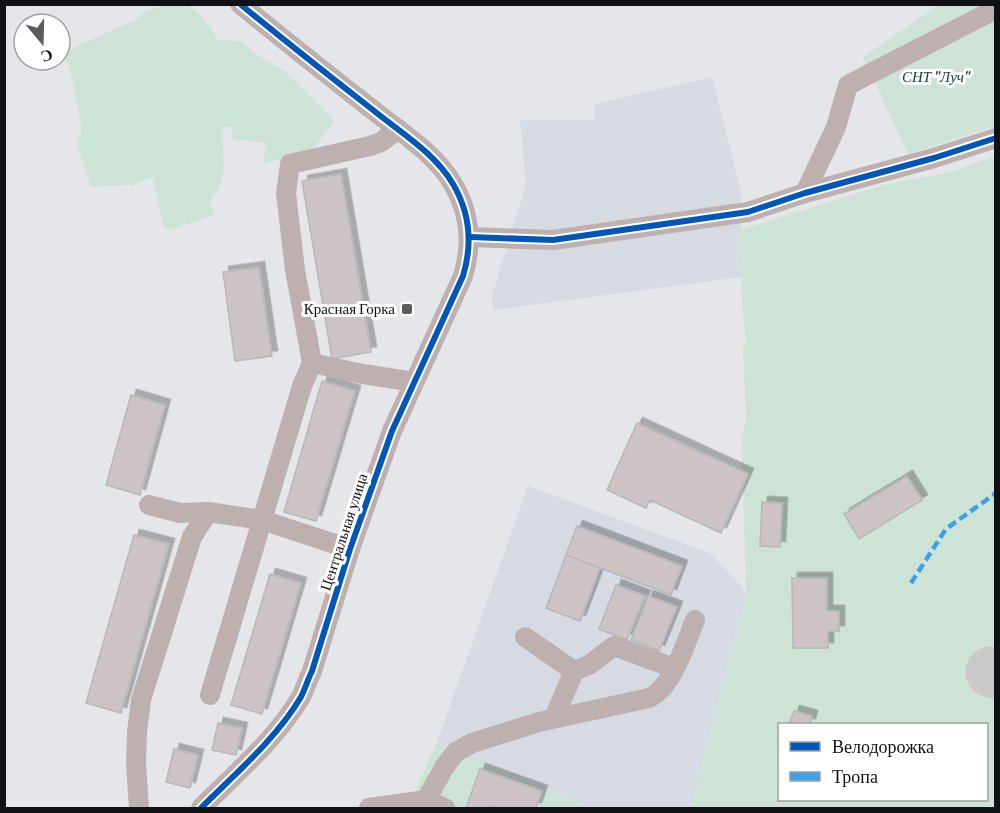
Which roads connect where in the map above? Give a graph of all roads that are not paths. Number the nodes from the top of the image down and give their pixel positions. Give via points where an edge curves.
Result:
1 (240, 4) edge
2 (996, 9) edge
3 (996, 26) edge
4 (948, 34) junction
5 (398, 129) junction
6 (996, 138) edge
7 (805, 193) junction
8 (470, 237) junction
9 (312, 363) junction
10 (414, 381) junction
11 (149, 505) dead end
12 (208, 512) junction
13 (262, 520) junction
14 (350, 549) junction
15 (696, 620) dead end
16 (525, 637) dead end
17 (675, 668) junction
18 (574, 671) junction
19 (210, 695) dead end
20 (554, 718) junction
21 (426, 800) junction
22 (139, 808) edge
23 (201, 808) edge
24 (369, 808) edge
25 (445, 808) edge

1 - 5 street
2 - 4 street
3 - 4 street
4 - 7 street via 848,85 836,126
5 - 8 street via 425,151 452,183 465,211
5 - 9 street via 370,146 290,164 286,193
6 - 7 street
7 - 8 street via 748,212 553,240
8 - 10 street, Центральная улица via 468,258 455,297
9 - 10 street
9 - 13 street
10 - 14 street, Центральная улица
11 - 12 street via 180,513
12 - 13 street
12 - 22 street via 192,537 141,700 136,764
13 - 14 street
13 - 19 street
14 - 23 street, Центральная улица via 301,695 267,740
15 - 17 street
16 - 18 street
17 - 18 street via 614,646
17 - 20 street via 665,686 649,698
18 - 20 street
20 - 21 street via 512,729 456,752
21 - 24 street
21 - 25 street

